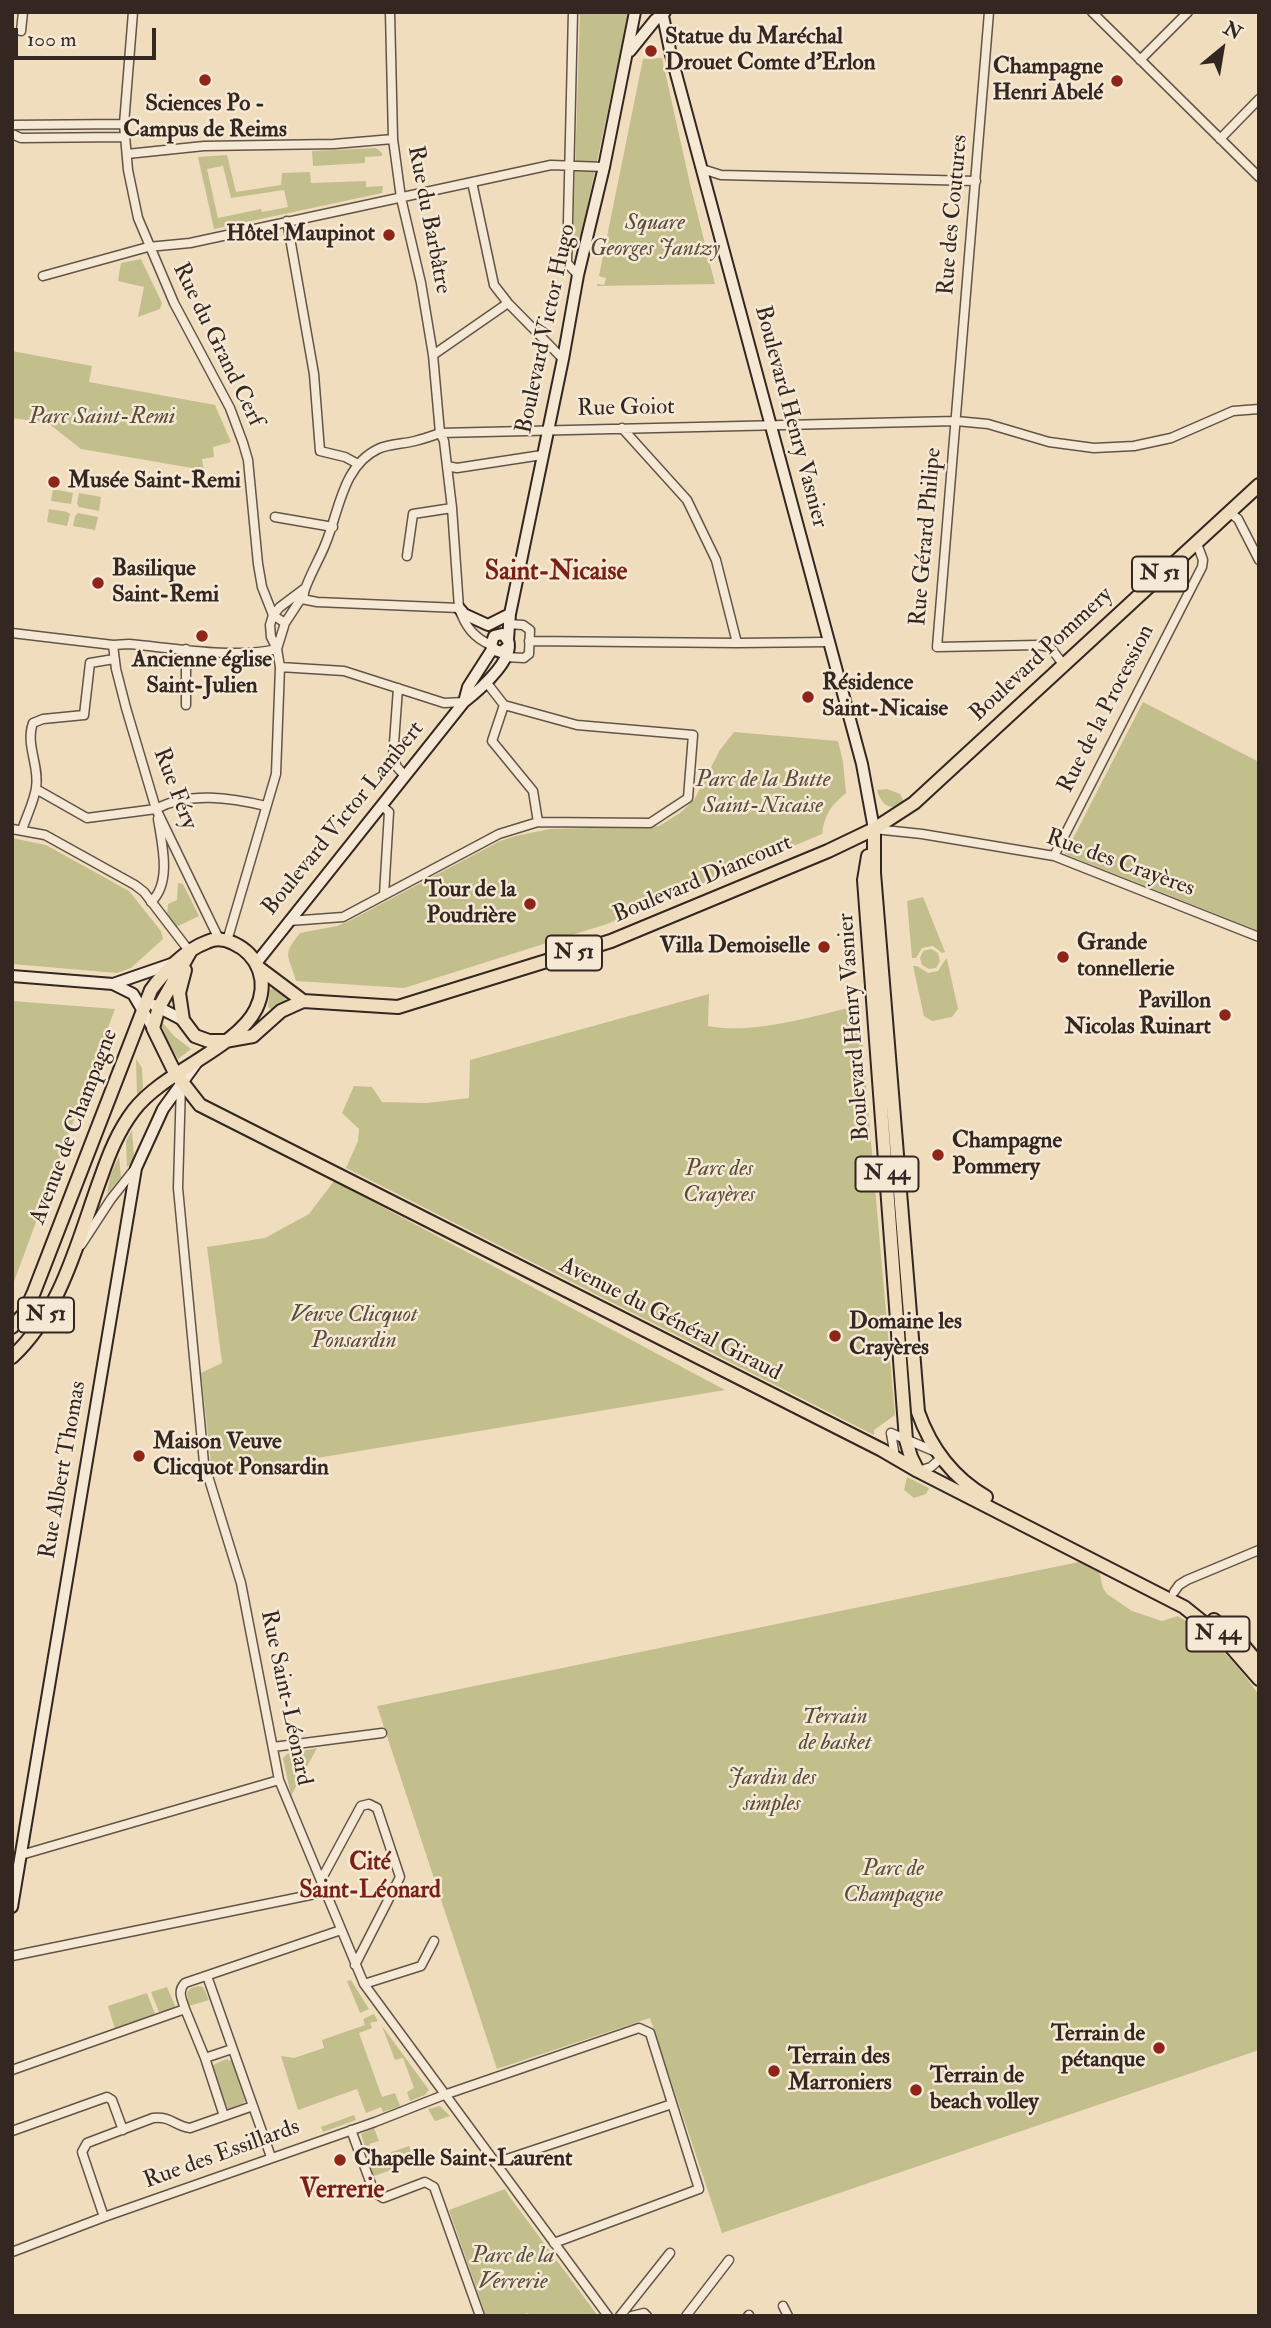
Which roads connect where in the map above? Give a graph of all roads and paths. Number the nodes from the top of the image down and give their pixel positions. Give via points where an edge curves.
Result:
1 (23, 12) edge
2 (133, 12) edge
3 (390, 12) edge
4 (573, 12) edge
5 (635, 12) edge
6 (989, 12) edge
7 (1092, 12) edge
8 (1188, 12) edge
9 (658, 15) edge
10 (21, 31) dead end
11 (628, 53) junction
12 (1140, 60) junction
13 (1259, 99) edge
14 (124, 124) junction
15 (12, 125) edge
16 (12, 134) edge
17 (124, 137) junction
18 (393, 139) junction
19 (1220, 139) junction
20 (127, 154) junction
21 (569, 166) junction
22 (604, 167) junction
23 (702, 169) junction
24 (1259, 177) edge
25 (976, 181) junction
26 (472, 182) junction
27 (401, 198) junction
28 (287, 221) junction
29 (148, 247) junction
30 (578, 275) junction
31 (43, 276) dead end
32 (508, 303) junction
33 (433, 355) junction
34 (563, 359) junction
35 (1259, 409) edge
36 (956, 421) junction
37 (771, 425) junction
38 (622, 428) junction
39 (548, 430) junction
40 (440, 433) junction
41 (542, 455) junction
42 (358, 464) junction
43 (447, 466) junction
44 (1259, 485) edge
45 (452, 508) junction
46 (1228, 512) junction
47 (275, 517) dead end
48 (333, 527) junction
49 (1196, 541) junction
50 (407, 556) dead end
51 (1259, 560) edge
52 (304, 589) junction
53 (302, 599) junction
54 (459, 608) junction
55 (273, 615) junction
56 (509, 619) junction
57 (285, 623) junction
58 (12, 633) edge
59 (529, 641) junction
60 (829, 642) junction
61 (493, 643) junction
62 (737, 643) junction
63 (113, 645) junction
64 (507, 648) junction
65 (186, 649) junction
66 (277, 649) junction
67 (114, 659) junction
68 (1063, 664) junction
69 (280, 667) junction
70 (487, 683) junction
71 (398, 688) junction
72 (464, 702) junction
73 (186, 705) dead end
74 (504, 705) junction
75 (405, 776) junction
76 (36, 789) junction
77 (266, 806) junction
78 (382, 806) junction
79 (156, 809) junction
80 (538, 822) junction
81 (874, 829) junction
82 (17, 830) edge
83 (1054, 856) junction
84 (384, 895) junction
85 (151, 902) junction
86 (289, 921) junction
87 (1259, 937) edge
88 (223, 940) junction
89 (190, 952) junction
90 (177, 962) junction
91 (258, 965) junction
92 (12, 976) edge
93 (113, 984) junction
94 (303, 1001) junction
95 (144, 1005) junction
96 (159, 1007) junction
97 (183, 1020) junction
98 (153, 1028) junction
99 (225, 1041) junction
100 (178, 1078) junction
101 (136, 1168) junction
102 (69, 1266) junction
103 (12, 1326) edge
104 (12, 1357) edge
105 (906, 1440) junction
106 (939, 1455) junction
107 (895, 1457) junction
108 (918, 1471) junction
109 (1259, 1550) edge
110 (1174, 1592) junction
111 (1259, 1664) edge
112 (1259, 1679) edge
113 (382, 1732) dead end
114 (273, 1747) junction
115 (279, 1780) junction
116 (21, 1855) junction
117 (321, 1880) junction
118 (15, 1881) edge
119 (325, 1892) junction
120 (12, 1907) edge
121 (341, 1930) junction
122 (434, 1941) dead end
123 (12, 1956) edge
124 (355, 1965) junction
125 (207, 1976) junction
126 (364, 1984) junction
127 (185, 2008) junction
128 (232, 2049) junction
129 (205, 2058) junction
130 (12, 2070) edge
131 (444, 2095) junction
132 (672, 2104) junction
133 (253, 2106) junction
134 (224, 2116) junction
135 (123, 2130) junction
136 (351, 2130) junction
137 (12, 2131) edge
138 (271, 2157) junction
139 (495, 2163) junction
140 (104, 2217) junction
141 (554, 2243) junction
142 (12, 2252) edge
143 (670, 2253) dead end
144 (729, 2260) dead end
145 (783, 2306) dead end
146 (480, 2316) edge
147 (608, 2316) edge
148 (620, 2316) edge
149 (632, 2316) edge
150 (647, 2316) edge
151 (686, 2316) edge
152 (788, 2316) edge

1 - 10 street
2 - 14 street
3 - 18 street, Rue du Barbâtre
4 - 21 street
5 - 11 street, Boulevard Victor Hugo
6 - 25 street, Rue des Coutures
7 - 12 street
8 - 12 street
9 - 11 street, Boulevard Victor Hugo
9 - 23 street, Boulevard Henry Vasnier / N 44
11 - 22 street, Boulevard Victor Hugo
12 - 19 street
13 - 19 street
14 - 15 street
14 - 17 street
16 - 17 street via 22,138
17 - 20 street, Rue du Grand Cerf
18 - 20 street via 204,146
18 - 27 street, Rue du Barbâtre
19 - 24 street
20 - 29 street, Rue du Grand Cerf
21 - 22 street
21 - 26 street via 551,165
21 - 30 street via 567,263
22 - 30 street, Boulevard Victor Hugo
23 - 25 street via 721,175
23 - 37 street, Boulevard Henry Vasnier / N 44
25 - 36 street, Rue des Coutures
26 - 27 street
26 - 32 street via 494,285
27 - 28 street
27 - 33 street, Rue du Barbâtre
28 - 29 street via 190,243
28 - 42 street via 314,374 320,451
29 - 31 street
29 - 55 street, Rue du Grand Cerf via 243,443 262,587
30 - 34 street, Boulevard Victor Hugo
32 - 33 street
32 - 34 street
33 - 40 street, Rue du Barbâtre
34 - 39 street, Boulevard Victor Hugo
35 - 36 street, Rue Goiot via 1233,411 1171,438 1094,448
36 - 37 street, Rue Goiot
36 - 68 street, Rue Gérard Philipe via 937,647 1038,645 1050,647
37 - 38 street, Rue Goiot
37 - 60 street, Boulevard Henry Vasnier / N 44
38 - 39 street, Rue Goiot
38 - 62 street via 687,500 716,560
39 - 40 street, Rue Goiot
39 - 41 street, Boulevard Victor Hugo
40 - 42 street, Rue Goiot via 378,449
40 - 43 street, Rue du Barbâtre
41 - 43 street
41 - 56 street, Boulevard Victor Hugo
42 - 48 street via 347,482
43 - 45 street, Rue du Barbâtre
44 - 46 main road, Boulevard Pommery / N 51
45 - 50 street via 413,514
45 - 54 street, Rue du Barbâtre
46 - 49 main road, Boulevard Pommery / N 51
46 - 51 street via 1238,519
47 - 48 street
48 - 52 street
49 - 68 main road, Boulevard Pommery / N 51
49 - 83 street, Rue de la Procession via 1202,567
52 - 53 street
52 - 55 street
53 - 54 street
53 - 57 street
54 - 56 street via 488,625
54 - 61 street via 476,639
55 - 57 street
55 - 66 street, Rue du Grand Cerf via 271,637
56 - 59 street via 530,630
56 - 61 street
56 - 64 street
57 - 66 street
58 - 63 street
59 - 62 street
59 - 64 street via 529,654 524,658
60 - 62 street
60 - 81 street, Boulevard Henry Vasnier / N 44 via 862,764
61 - 64 street via 501,652
61 - 72 street
63 - 65 street
63 - 67 street, Rue Féry
64 - 70 street
65 - 66 street via 262,653
65 - 73 street
66 - 69 street, Rue du Grand Cerf
67 - 76 street via 90,663 84,715 33,723 29,734
67 - 79 street, Rue Féry
68 - 81 main road, Boulevard Pommery / N 51 via 917,800
69 - 71 street via 344,671
69 - 77 street, Rue du Grand Cerf via 276,774
70 - 72 street
70 - 74 street
71 - 72 street via 444,703
71 - 75 street via 393,757
72 - 75 street, Boulevard Victor Lambert
74 - 80 street via 492,741 533,791
74 - 80 street via 577,725 693,735 688,798 650,822
75 - 78 street, Boulevard Victor Lambert
76 - 79 street via 87,818
76 - 82 street
77 - 79 street via 210,797
77 - 88 street, Rue du Grand Cerf
78 - 84 street via 389,811
78 - 86 street, Boulevard Victor Lambert
79 - 85 street via 163,883
79 - 88 street, Rue Féry
80 - 84 street via 499,834
81 - 83 street, Rue des Crayères
81 - 94 main road, Boulevard Diancourt / N 51 via 611,941 414,1003 398,1007
81 - 105 main road, Boulevard Henry Vasnier / N 44 via 864,880
81 - 106 main road, Boulevard Henry Vasnier / N 44 via 915,1396 922,1423
82 - 85 street via 45,835 127,880
83 - 87 street, Rue des Crayères
84 - 86 street via 342,917
85 - 89 street
86 - 91 street, Boulevard Victor Lambert
88 - 89 main road via 207,942
88 - 91 main road via 244,948
89 - 90 main road, Avenue de Champagne / N 51
89 - 96 main road
89 - 97 main road via 179,993
90 - 93 street
90 - 95 main road, Avenue de Champagne / N 51 via 159,978
91 - 94 main road
91 - 99 main road via 261,995 256,1010
92 - 93 street
93 - 95 street
94 - 99 main road, N 51 via 281,1011 253,1036
95 - 96 street
95 - 98 street
95 - 103 main road, Avenue de Champagne / N 51 via 34,1292
96 - 97 street
96 - 98 main road
97 - 99 main road via 195,1036
98 - 100 main road, Avenue du Général Giraud
99 - 100 main road, Avenue de Champagne / N 51
100 - 101 street, Rue Albert Thomas
100 - 102 main road, Avenue de Champagne / N 51 via 144,1098 117,1137
100 - 107 main road, Avenue du Général Giraud via 203,1107
100 - 114 street, Rue Saint-Léonard via 178,1188 205,1462 242,1583
101 - 102 street
101 - 116 street, Rue Albert Thomas
102 - 104 main road, Avenue de Champagne / N 51 via 43,1321
105 - 106 street
105 - 107 street via 891,1433
105 - 108 main road, Boulevard Henry Vasnier / N 44
106 - 108 street via 931,1467
106 - 110 main road, N 44 via 961,1480 986,1497
107 - 108 main road, Avenue du Général Giraud
108 - 112 main road, Avenue du Général Giraud / N 44 via 1184,1607 1209,1625
109 - 110 street via 1187,1580
110 - 111 main road, N 44 via 1231,1634
113 - 114 street
114 - 115 street, Rue Saint-Léonard
115 - 116 street
115 - 117 street, Rue Saint-Léonard
116 - 118 street, Rue Albert Thomas
117 - 119 street, Rue Saint-Léonard
117 - 124 street via 361,1806 377,1808 400,1877
118 - 120 street, Rue Albert Thomas
119 - 121 street, Rue Saint-Léonard
119 - 123 street
121 - 124 street, Rue Saint-Léonard
121 - 125 street
122 - 126 street via 421,1966
124 - 126 street, Rue Saint-Léonard
125 - 127 street via 181,1987
125 - 128 street
126 - 131 street, Rue Saint-Léonard
127 - 129 street
127 - 130 street
128 - 129 street
128 - 133 street
129 - 134 street
131 - 132 street, Rue des Essillards via 639,2028 650,2033
131 - 136 street, Rue des Essillards
131 - 139 street, Rue Saint-Léonard
132 - 139 street
132 - 141 street, Rue des Essillards via 699,2189
133 - 134 street
133 - 138 street
134 - 135 street via 190,2127 164,2117 153,2118
135 - 137 street via 113,2100 107,2097
135 - 140 street via 87,2143 82,2152
136 - 138 street, Rue des Essillards
136 - 146 street via 374,2192 383,2197 425,2182 434,2187
138 - 140 street, Rue des Essillards
139 - 141 street, Rue Saint-Léonard
140 - 142 street, Rue des Essillards
141 - 147 street, Rue Saint-Léonard
143 - 148 street
144 - 151 street
145 - 152 street
149 - 150 street

